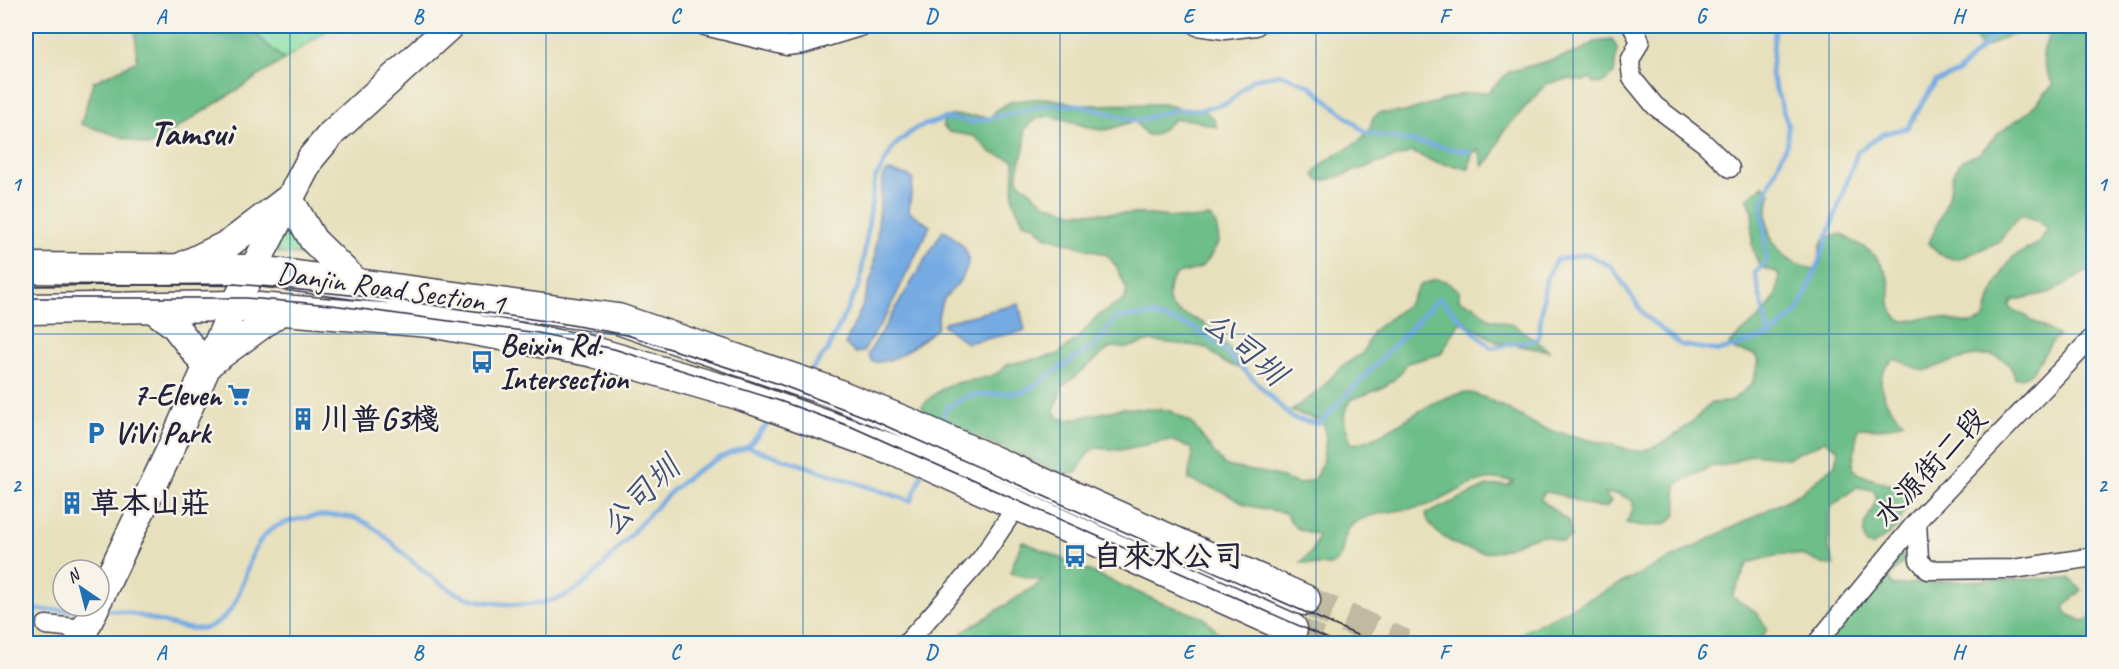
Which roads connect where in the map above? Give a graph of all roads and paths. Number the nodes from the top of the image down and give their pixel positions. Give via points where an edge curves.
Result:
1 (450, 26) edge
2 (705, 26) edge
3 (863, 26) edge
4 (1197, 26) edge
5 (1256, 26) edge
6 (1632, 26) edge
7 (1730, 168) dead end
8 (289, 198) junction
9 (180, 267) junction
10 (26, 268) edge
11 (252, 270) junction
12 (357, 283) junction
13 (234, 306) junction
14 (152, 308) junction
15 (26, 309) edge
16 (281, 311) junction
17 (2094, 336) edge
18 (206, 366) junction
19 (1018, 504) junction
20 (1917, 521) junction
21 (2094, 556) edge
22 (111, 574) edge
23 (1305, 600) tunnel mouth
24 (46, 625) dead end
25 (86, 626) edge
26 (1292, 629) tunnel mouth
27 (906, 644) edge
28 (1816, 644) edge

1 - 8 main road via 332,133 311,158
2 - 3 street via 787,46
4 - 5 street via 1225,30
6 - 7 street via 1640,41 1630,61 1632,78 1655,106
8 - 9 main road via 230,243
8 - 11 main road
8 - 12 main road via 313,240
9 - 10 main road, Danjin Road Section 1
9 - 11 main road, Danjin Road Section 1
11 - 12 main road, Danjin Road Section 1
11 - 13 main road
12 - 23 main road, Danjin Road Section 1 via 618,320 772,371 963,446
13 - 14 main road, Danjin Road Section 1
13 - 16 main road, Danjin Road Section 1
13 - 18 main road
14 - 15 main road, Danjin Road Section 1
14 - 18 main road via 174,325
16 - 18 main road
16 - 19 main road, Danjin Road Section 1 via 430,322 590,351 812,419
17 - 20 street, 水源街二段
18 - 22 main road
19 - 26 main road
19 - 27 street via 981,560
20 - 21 street via 1919,560 1928,570 2013,569
20 - 28 street, 水源街二段
24 - 25 street

